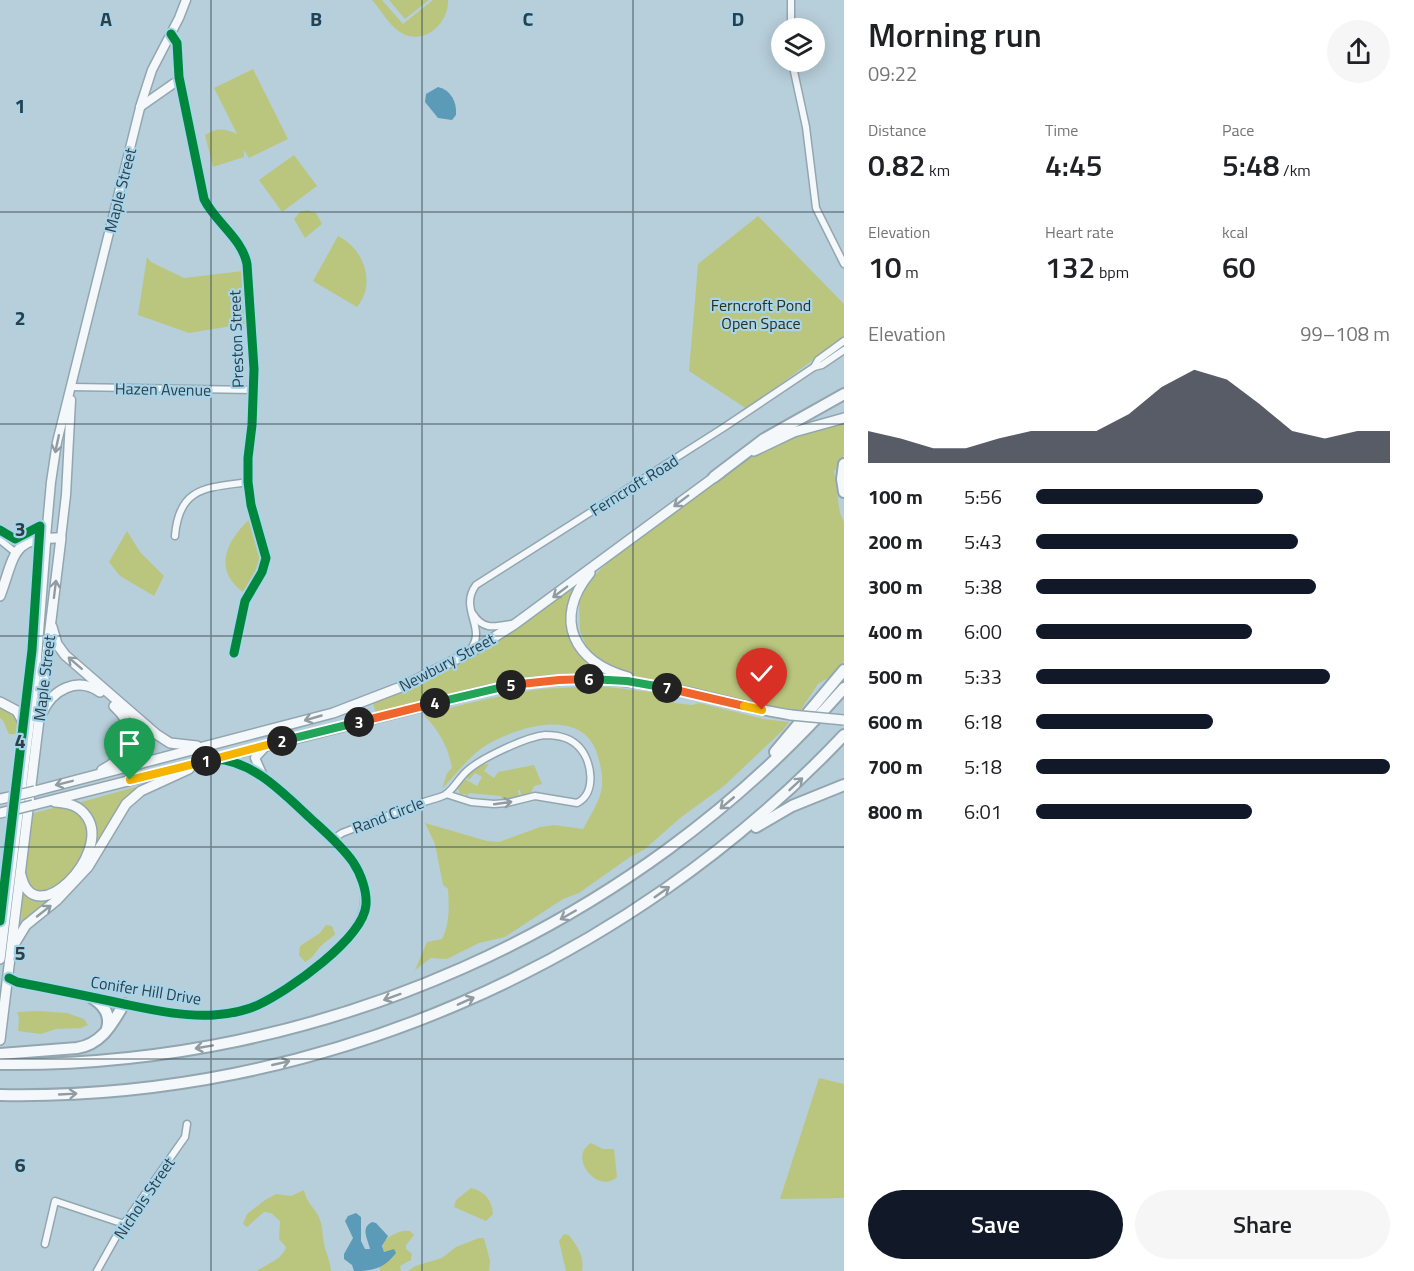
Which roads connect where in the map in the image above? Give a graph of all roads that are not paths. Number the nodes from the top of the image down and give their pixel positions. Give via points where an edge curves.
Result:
1 (186, 0) edge
2 (791, 0) edge
3 (791, 18) edge
4 (171, 34) junction
5 (794, 72) edge
6 (180, 79) junction
7 (140, 107) junction
8 (844, 264) edge
9 (844, 341) edge
10 (844, 350) edge
11 (814, 368) junction
12 (72, 387) junction
13 (254, 390) junction
14 (844, 394) edge
15 (844, 418) edge
16 (844, 464) edge
17 (714, 477) junction
18 (248, 482) junction
19 (844, 492) edge
20 (175, 536) dead end
21 (46, 537) junction
22 (61, 538) junction
23 (0, 540) edge
24 (16, 553) junction
25 (607, 557) junction
26 (0, 596) edge
27 (471, 611) junction
28 (51, 617) junction
29 (515, 624) junction
30 (234, 653) dead end
31 (463, 657) junction
32 (844, 670) edge
33 (666, 687) junction
34 (844, 688) edge
35 (0, 702) edge
36 (844, 720) edge
37 (33, 731) junction
38 (844, 735) edge
39 (208, 746) junction
40 (266, 746) junction
41 (214, 759) junction
42 (83, 778) junction
43 (265, 779) junction
44 (844, 786) edge
45 (744, 789) junction
46 (446, 794) junction
47 (0, 799) edge
48 (46, 801) junction
49 (0, 813) edge
50 (332, 840) junction
51 (20, 871) junction
52 (686, 875) junction
53 (5, 919) junction
54 (0, 931) edge
55 (10, 957) junction
56 (0, 959) edge
57 (7, 981) edge
58 (92, 998) junction
59 (124, 1004) junction
60 (106, 1032) junction
61 (0, 1040) edge
62 (0, 1054) edge
63 (19, 1059) junction
64 (0, 1064) edge
65 (5, 1096) edge
66 (187, 1124) dead end
67 (124, 1224) junction
68 (45, 1244) dead end
69 (97, 1271) edge

1 - 4 main road, Maple Street
2 - 3 street
4 - 6 street, Preston Street via 177,43
4 - 7 main road, Maple Street via 152,70
5 - 8 street via 816,208
6 - 7 main road
6 - 13 street, Preston Street via 204,199 246,256
7 - 12 main road, Maple Street
9 - 11 street, Ferncroft Road via 818,360
10 - 11 street, Ferncroft Road
11 - 27 street, Ferncroft Road via 482,581 471,594
12 - 13 street, Hazen Avenue
12 -> 21 main road, Maple Street via 53,463
12 - 22 main road, Maple Street
13 - 18 street, Preston Street
14 - 17 highway via 764,439
15 - 17 main road, Newbury Street via 784,436
16 - 19 highway
17 -> 25 main road, Newbury Street
18 - 20 street via 209,488 191,496 179,512
18 - 30 street, Preston Street via 250,505 266,558 245,601
21 - 22 main road
21 - 24 main road via 29,541
21 - 37 main road, Maple Street
28 -> 22 main road, Maple Street
23 - 24 street
24 - 26 main road
25 -> 29 main road, Newbury Street
25 - 33 main road via 587,576 577,594 571,618 575,640 589,659 602,668
27 - 29 street via 486,626
27 - 31 street, Ferncroft Road via 477,638
28 - 37 main road, Maple Street
39 -> 28 main road via 163,740 65,655 55,638
29 - 31 main road, Newbury Street
31 -> 39 main road, Newbury Street via 352,706
32 - 45 highway
33 - 36 main road, Newbury Street, bridge via 753,708
33 - 40 main road, Newbury Street via 587,679 521,683
34 - 45 highway
35 - 37 main road via 17,711
37 - 42 main road via 51,697 75,685 92,687 122,713 131,729 123,754 105,769
37 - 51 main road, Maple Street
37 - 53 main road, Maple Street
52 -> 38 highway via 764,813
39 - 42 main road, Newbury Street
40 - 41 main road, Newbury Street
40 - 43 main road via 255,758
41 - 43 main road, Conifer Hill Drive via 234,762
41 - 48 main road, Newbury Street
55 -> 41 main road via 22,929 79,878 133,797
42 -> 47 main road, Newbury Street, bridge
43 - 50 main road, Conifer Hill Drive
44 - 52 highway via 778,814
45 -> 63 highway via 661,855 580,908 494,954 414,989 304,1025 218,1045 122,1059
46 -> 46 street, Rand Circle via 494,804 535,796 577,803 589,792 590,776 576,744 561,736 544,735 477,763
46 - 50 street, Rand Circle
48 - 49 main road, Newbury Street, bridge
48 - 51 main road via 72,804 86,814 93,832 90,851 66,882 49,896 30,892
50 - 59 main road, Conifer Hill Drive via 357,868 366,907 361,920 330,956 264,1002 233,1012 189,1015
51 - 55 main road, Maple Street
65 -> 52 highway via 95,1093 175,1084 263,1068 369,1038 444,1011 534,969 621,919
53 - 54 main road
53 - 56 main road, Maple Street
55 - 57 main road, Maple Street
57 - 58 main road, Conifer Hill Drive
57 - 61 main road, Maple Street
58 - 59 main road, Conifer Hill Drive
58 - 60 highway via 106,1012
59 - 60 highway
60 - 63 highway via 85,1047
62 - 63 highway
63 - 64 highway
66 - 67 street, Nichols Street via 184,1137
67 - 68 street via 56,1202
67 - 69 street, Nichols Street

